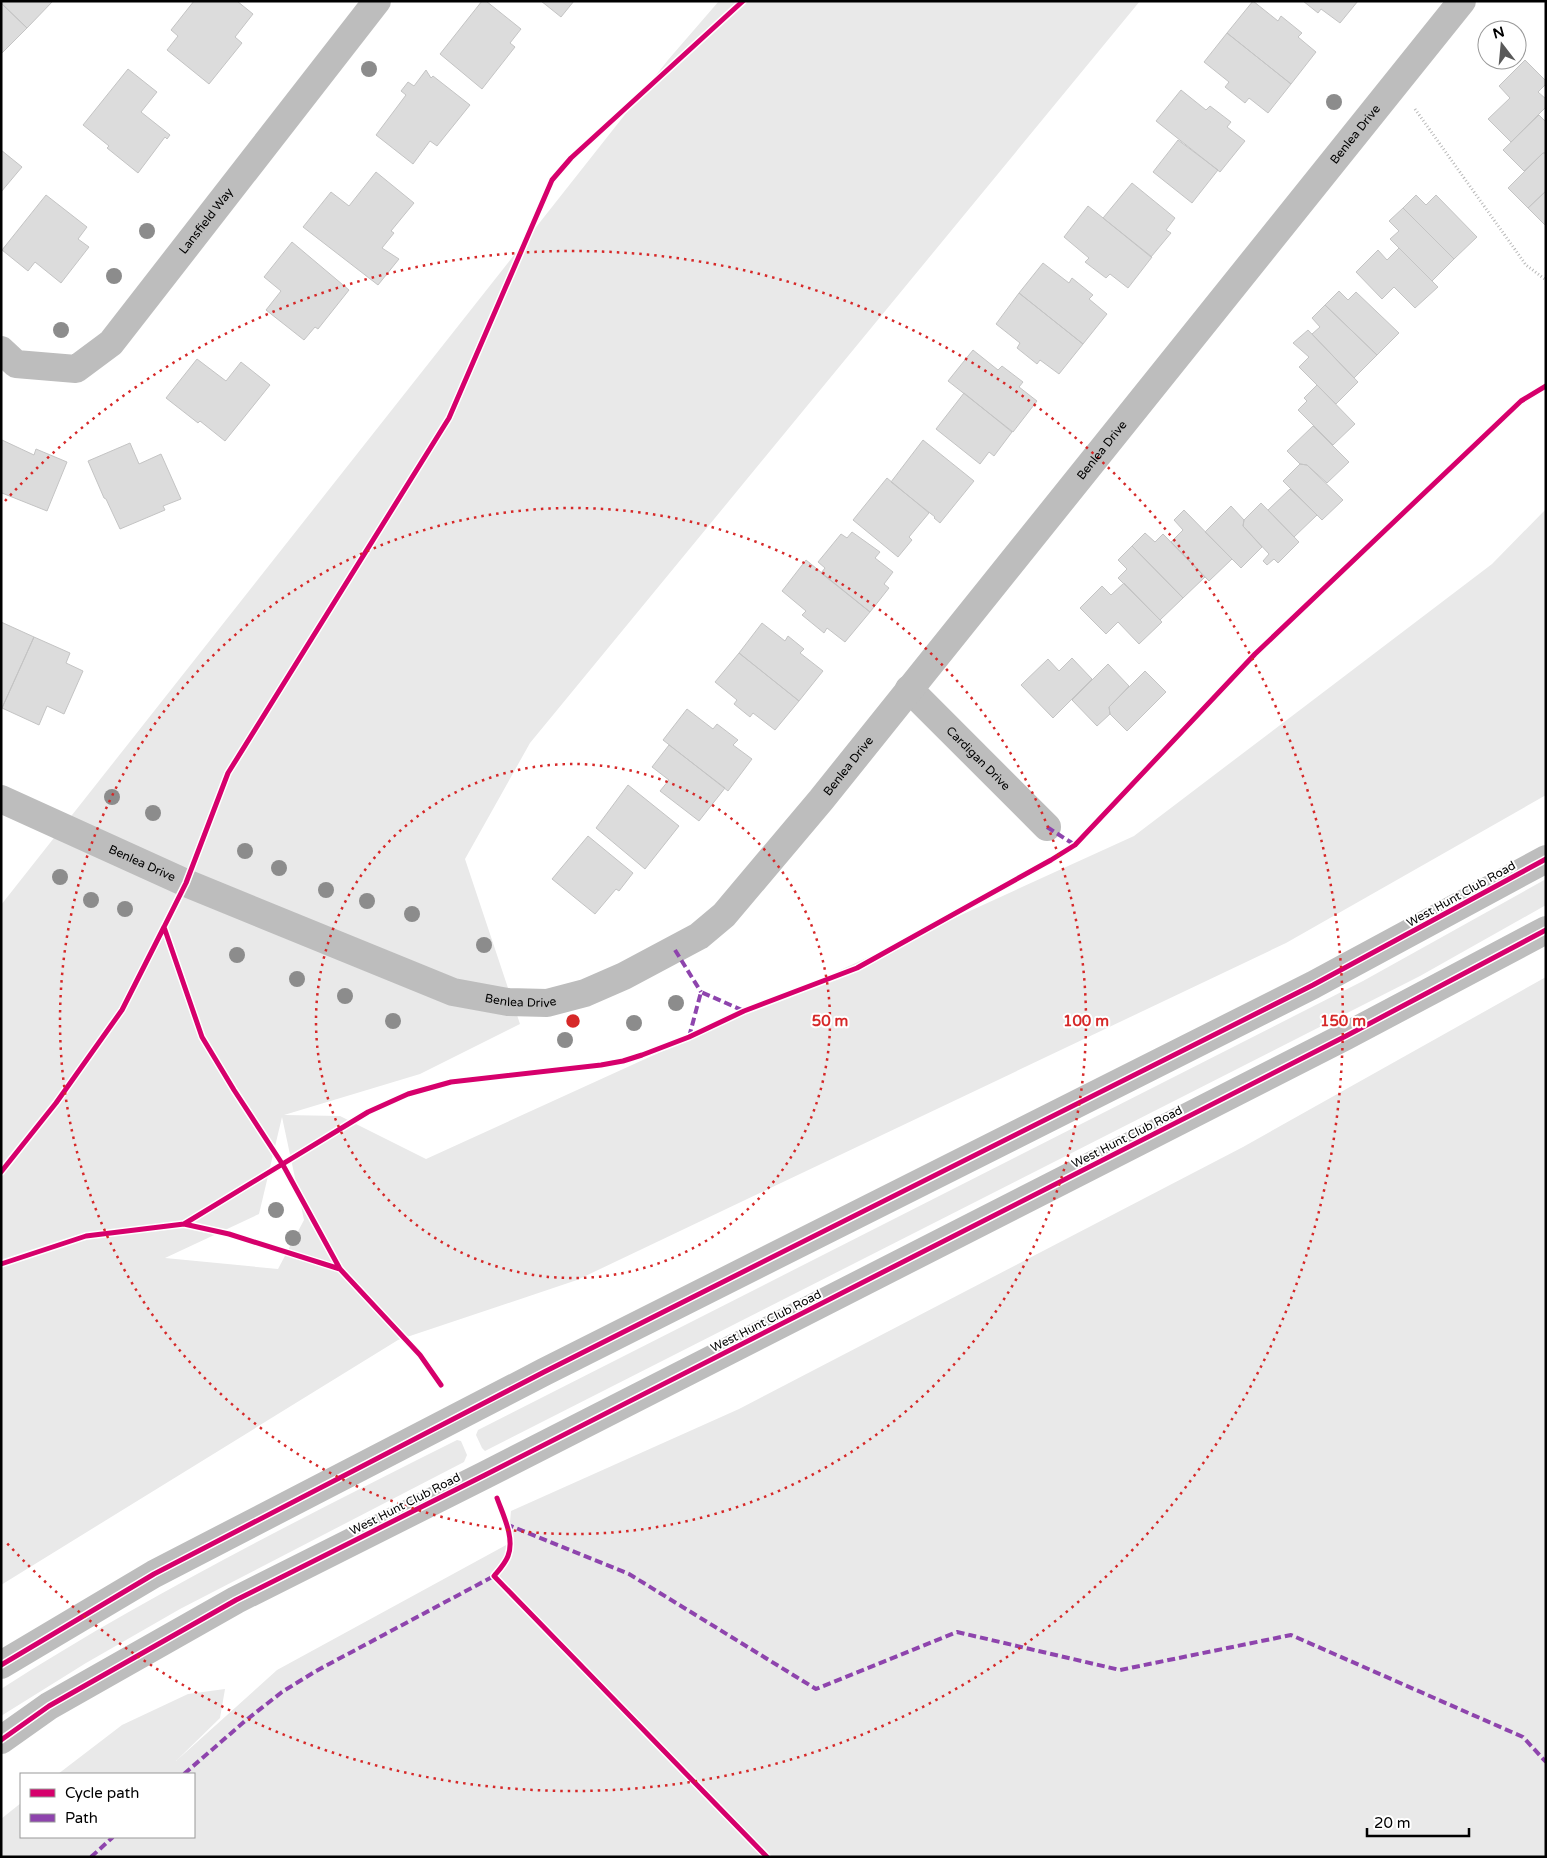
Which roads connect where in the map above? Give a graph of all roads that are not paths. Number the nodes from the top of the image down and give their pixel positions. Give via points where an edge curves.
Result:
1 (377, 1) edge
2 (1462, 1) edge
3 (1, 350) edge
4 (909, 689) junction
5 (1, 799) edge
6 (1047, 827) dead end
7 (1546, 859) edge
8 (1546, 930) edge
9 (1, 1665) edge
10 (1, 1740) edge

1 - 3 main road, Lansfield Way via 111,343 76,369 16,364
2 - 4 main road, Benlea Drive
4 - 5 main road, Benlea Drive via 724,915 699,936 624,976 585,993 547,1003 508,1002 453,992 186,883
4 - 6 main road, Cardigan Drive
7 - 9 main road, West Hunt Club Road via 1313,985 544,1372 154,1574
8 - 10 main road, West Hunt Club Road via 1346,1036 236,1600 49,1706

